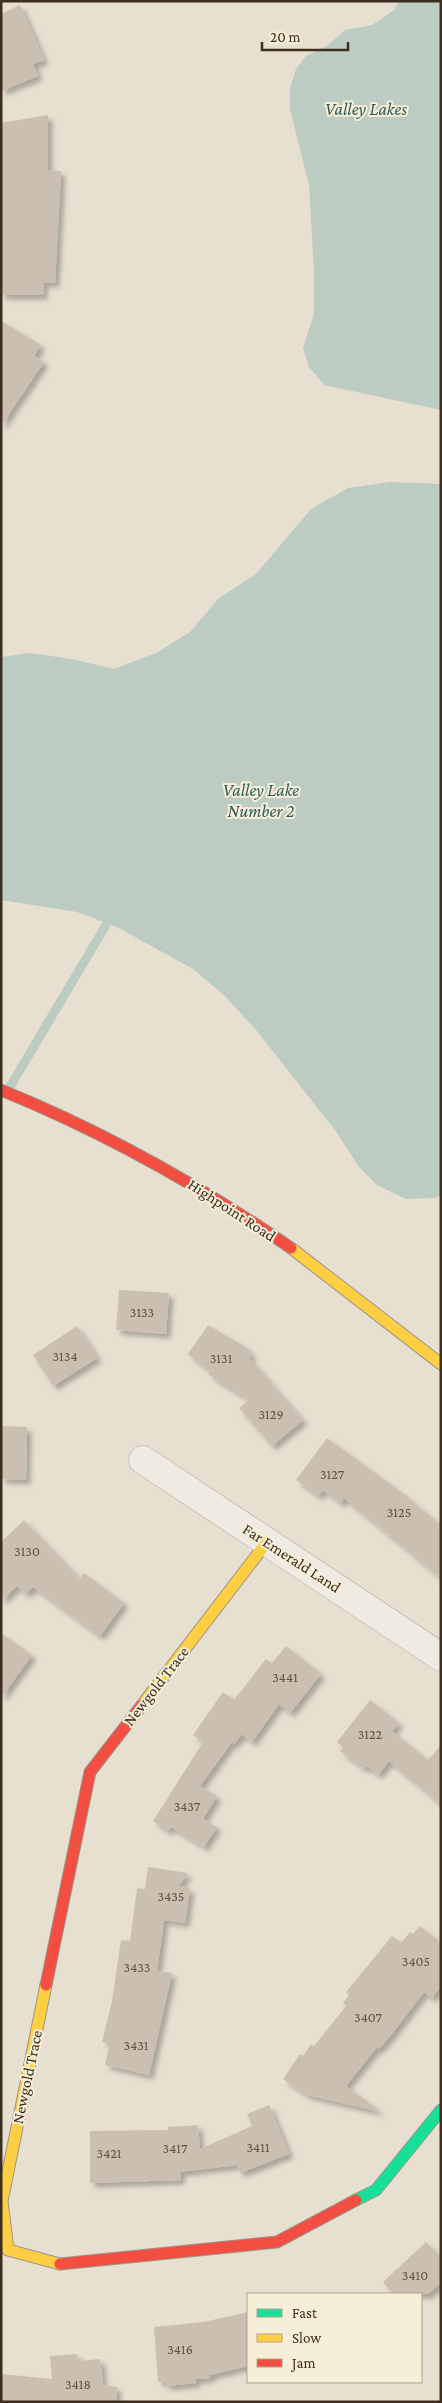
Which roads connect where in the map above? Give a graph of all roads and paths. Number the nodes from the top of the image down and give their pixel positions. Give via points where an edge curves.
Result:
1 (1, 1090) edge
2 (441, 1364) edge
3 (143, 1460) dead end
4 (267, 1542) junction
5 (441, 1656) edge
6 (441, 2110) edge

1 - 2 street, Highpoint Road via 47,1108 173,1172 290,1248
3 - 4 street, Far Emerald Land
4 - 5 street, Far Emerald Land
4 - 6 street, Newgold Trace via 90,1772 2,2202 8,2250 60,2264 277,2242 376,2190

